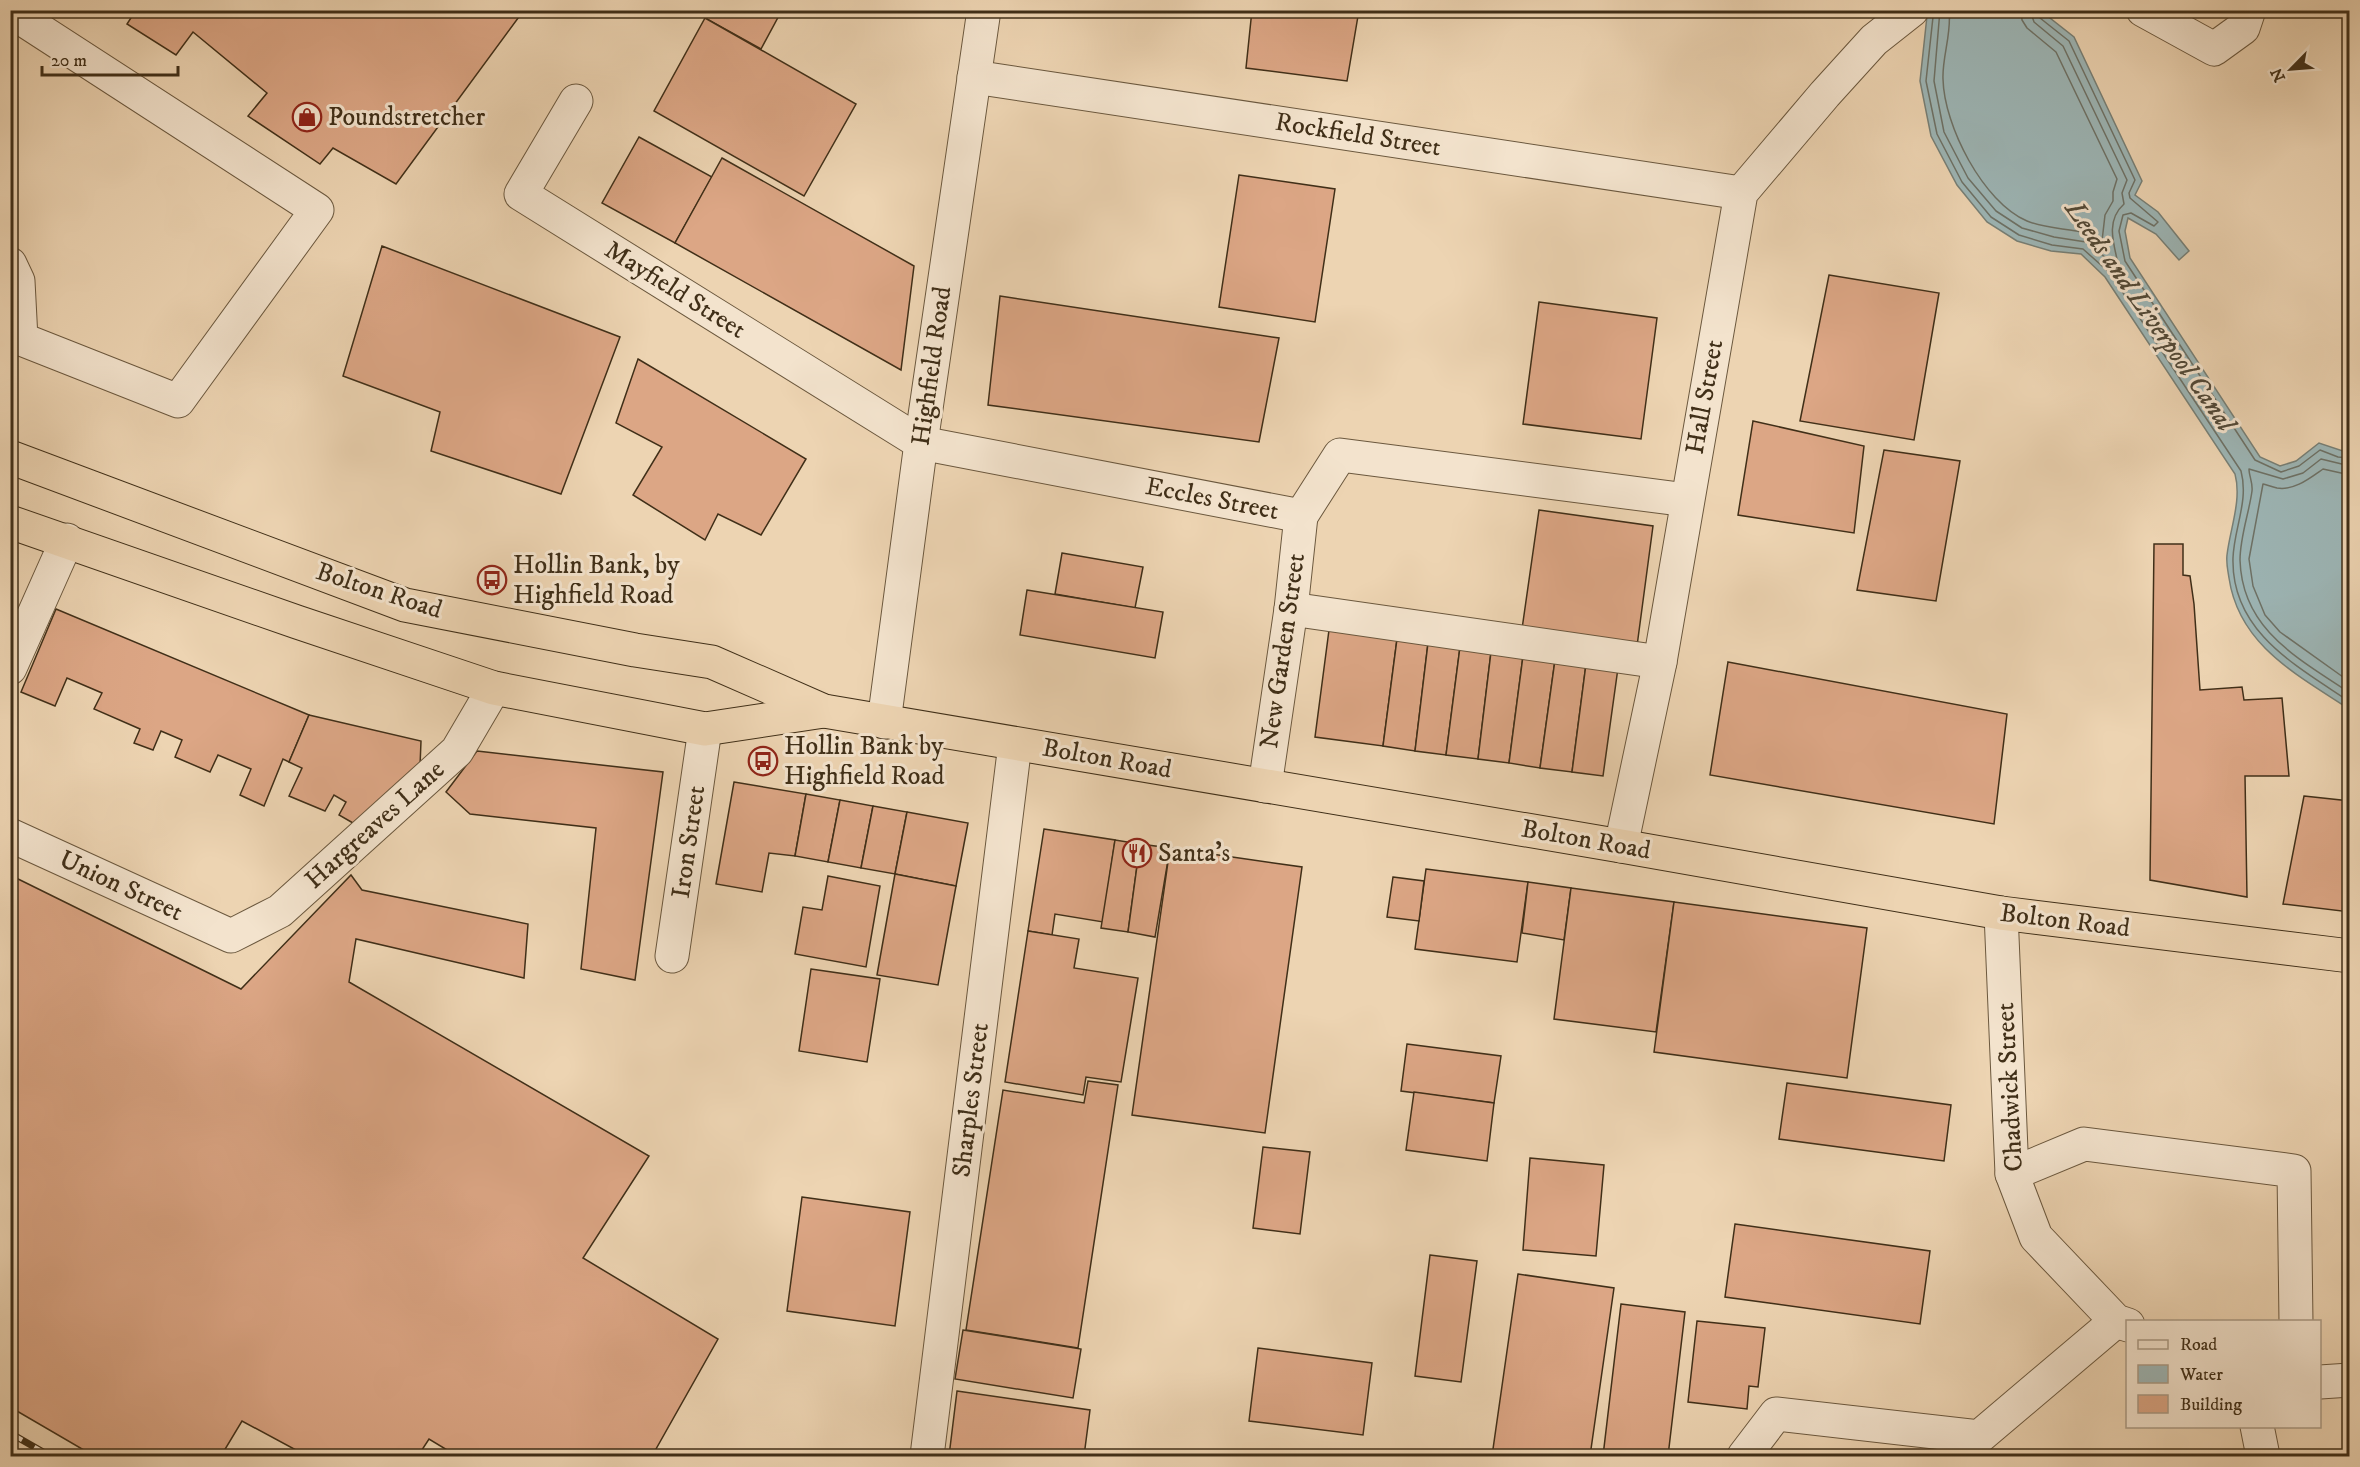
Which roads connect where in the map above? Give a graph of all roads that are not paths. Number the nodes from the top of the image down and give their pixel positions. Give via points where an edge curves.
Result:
1 (984, 10) edge
2 (1912, 10) edge
3 (2143, 10) edge
4 (2249, 10) edge
5 (10, 11) edge
6 (974, 77) junction
7 (576, 101) dead end
8 (1741, 193) junction
9 (10, 264) edge
10 (921, 443) junction
11 (10, 457) edge
12 (1687, 500) junction
13 (1301, 516) junction
14 (10, 522) edge
15 (67, 540) junction
16 (1291, 609) junction
17 (1660, 662) junction
18 (10, 668) edge
19 (495, 688) junction
20 (825, 711) junction
21 (884, 722) junction
22 (705, 729) junction
23 (1015, 744) junction
24 (1265, 786) junction
25 (10, 835) edge
26 (1621, 846) junction
27 (2001, 913) junction
28 (231, 936) joint
29 (672, 956) dead end
30 (2349, 956) edge
31 (2012, 1174) junction
32 (2296, 1320) edge
33 (2122, 1323) edge
34 (2349, 1380) edge
35 (2321, 1382) edge
36 (2257, 1428) edge
37 (1949, 1445) edge
38 (927, 1456) edge
39 (1744, 1456) edge
40 (2263, 1456) edge

1 - 6 street, Highfield Road
2 - 8 street via 1874,40
3 - 4 street via 2214,50 2243,28
5 - 9 street via 317,210 178,401 21,339 18,281
6 - 8 street, Rockfield Street
6 - 10 street, Highfield Road
7 - 10 street, Mayfield Street via 521,194
8 - 12 street, Hall Street
10 - 13 street, Eccles Street
10 - 21 street, Highfield Road
11 - 20 highway, Bolton Road via 405,605 712,662
12 - 13 street, Eccles Street via 1340,455
12 - 17 street, Hall Street
13 - 16 street, New Garden Street
14 - 15 highway, Bolton Road
15 - 18 street
15 - 19 highway, Bolton Road
16 - 17 street
16 - 24 street, New Garden Street
17 - 26 street, Hall Street
19 - 22 highway, Bolton Road
19 - 28 street, Hargreaves Lane via 457,751 280,911
20 - 21 highway, Bolton Road
20 - 22 highway, Bolton Road
21 - 23 highway, Bolton Road
22 - 29 street, Iron Street
23 - 24 highway, Bolton Road
23 - 38 street, Sharples Street
24 - 26 highway, Bolton Road
25 - 28 street, Union Street
26 - 27 highway, Bolton Road
27 - 30 highway, Bolton Road
27 - 31 street, Chadwick Street
31 - 32 street via 2084,1144 2294,1171
31 - 33 street, Chadwick Street via 2036,1237
33 - 37 street via 1980,1437
34 - 35 street
36 - 40 street
37 - 39 street via 1776,1414

